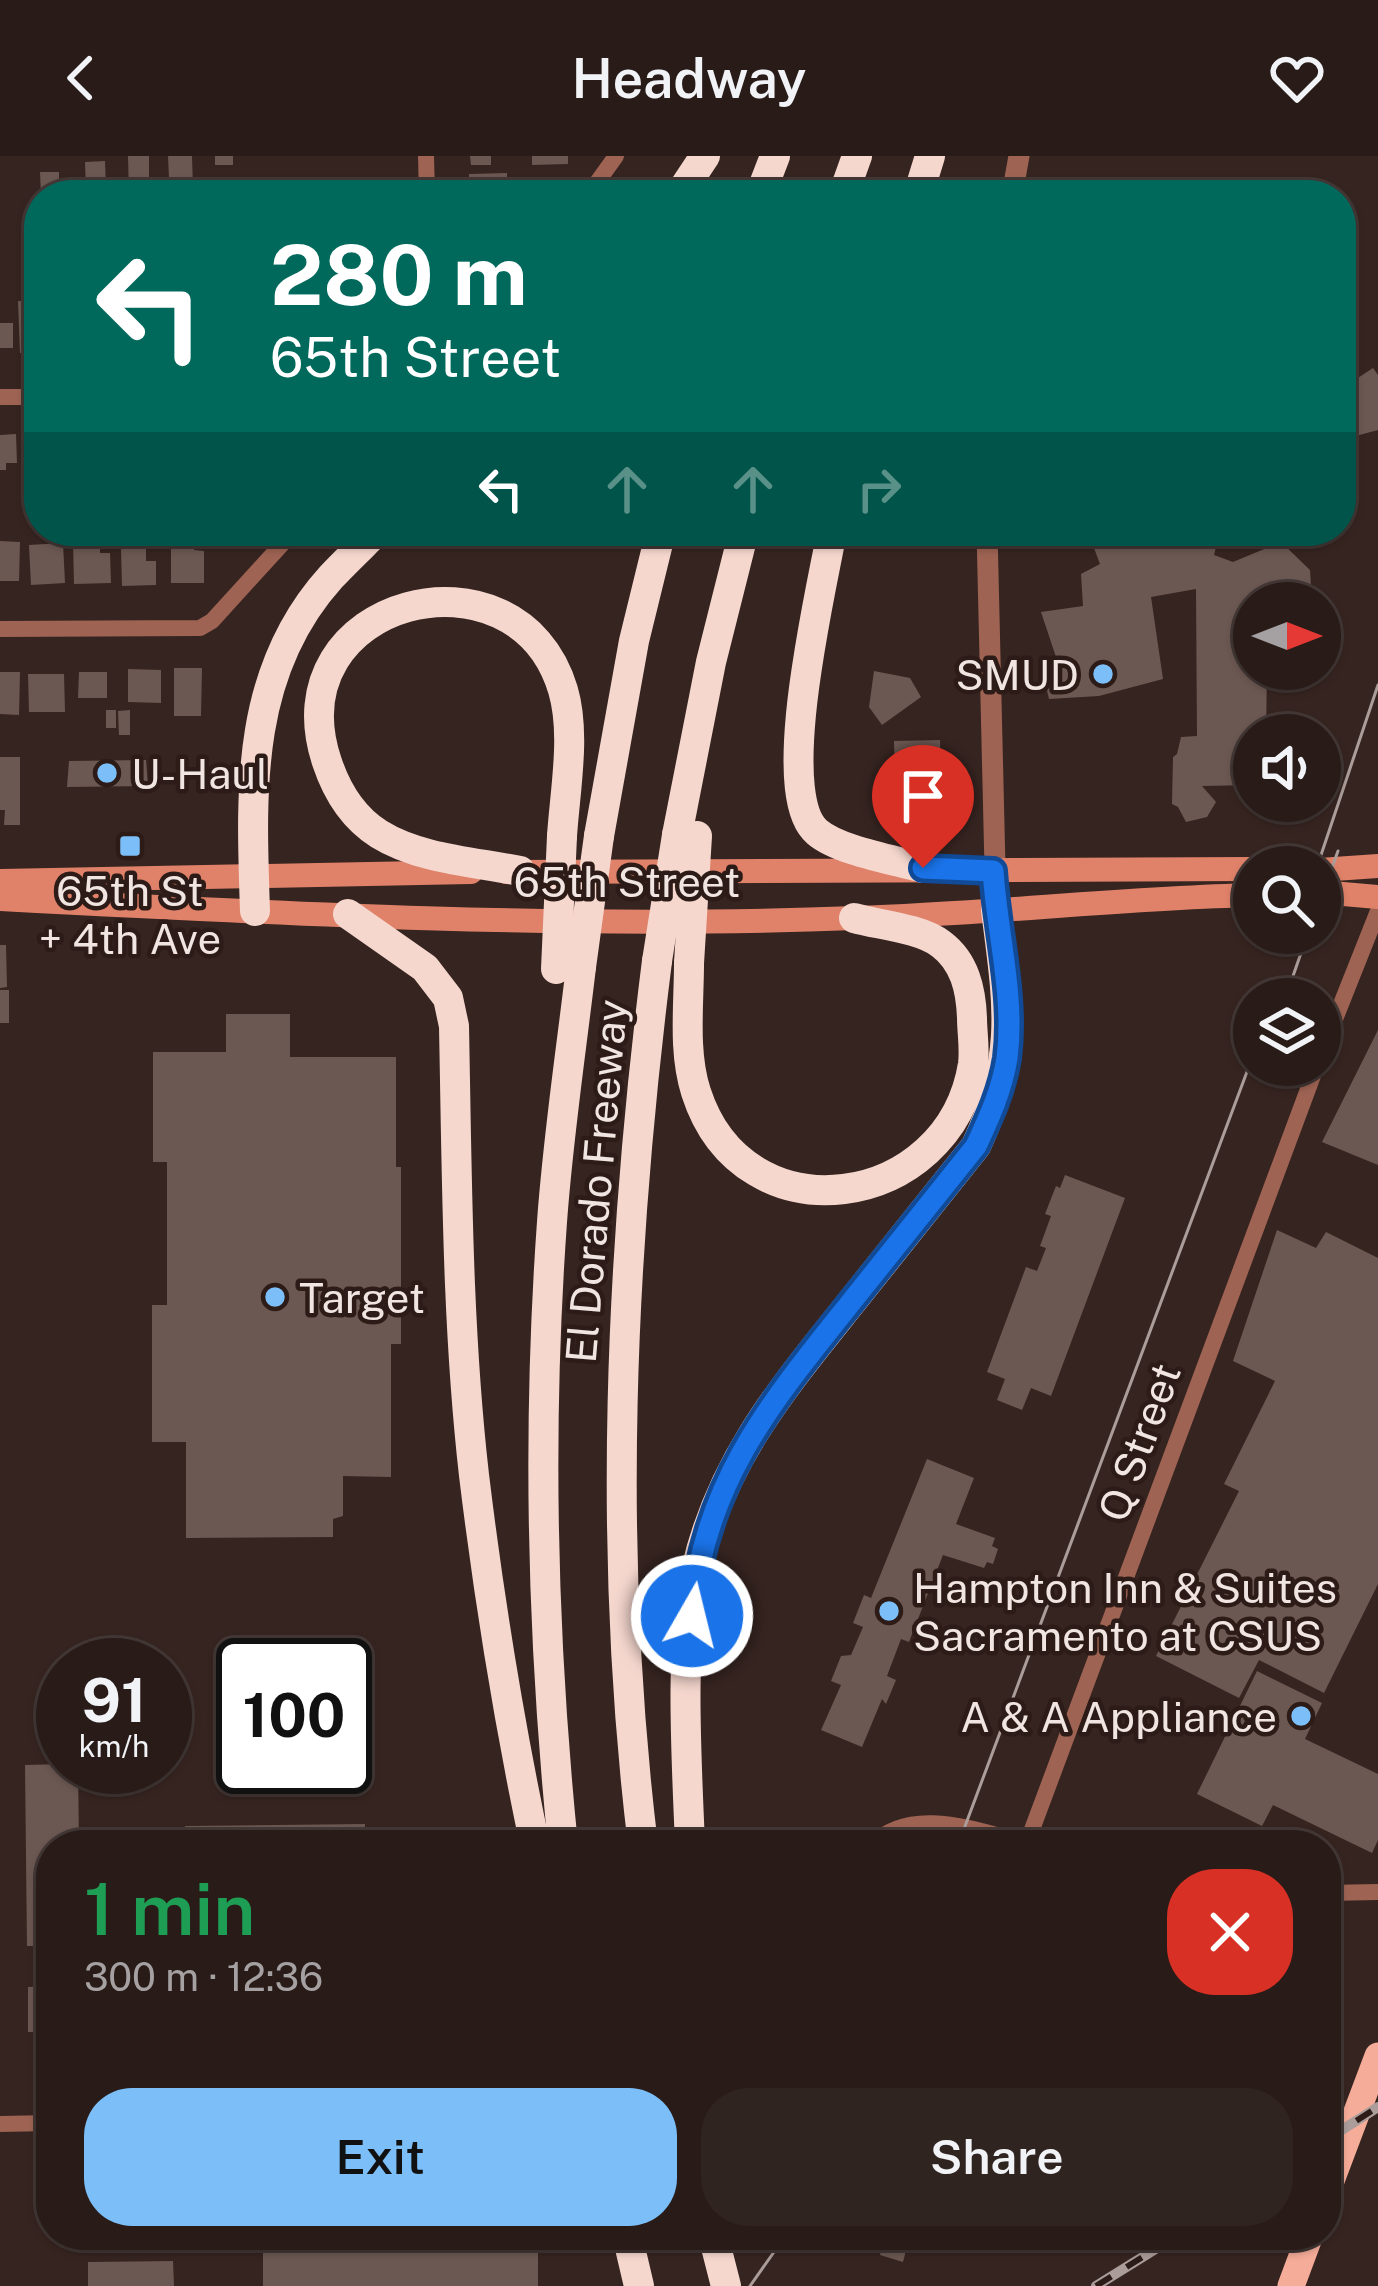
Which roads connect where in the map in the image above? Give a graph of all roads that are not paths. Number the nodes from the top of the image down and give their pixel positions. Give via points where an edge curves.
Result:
1 (280, 546) edge
2 (362, 546) edge
3 (657, 546) edge
4 (740, 546) edge
5 (829, 546) edge
6 (987, 546) edge
7 (0, 629) edge
8 (687, 836) junction
9 (1378, 866) edge
10 (923, 868) junction
11 (1233, 869) edge
12 (1341, 869) edge
13 (993, 871) junction
14 (520, 872) junction
15 (254, 874) junction
16 (0, 881) edge
17 (1341, 894) edge
18 (1233, 896) edge
19 (1378, 897) edge
20 (0, 899) edge
21 (996, 910) junction
22 (255, 911) junction
23 (1378, 911) edge
24 (348, 914) junction
25 (854, 919) junction
26 (568, 968) junction
27 (1341, 1004) edge
28 (1309, 1086) edge
29 (533, 1830) edge
30 (562, 1830) edge
31 (642, 1830) edge
32 (690, 1830) edge
33 (886, 1830) edge
34 (972, 1830) edge
35 (1036, 1830) edge
36 (1378, 1892) edge
37 (1341, 1893) edge
38 (1378, 2056) edge
39 (36, 2123) edge
40 (0, 2124) edge
41 (1341, 2154) edge
42 (631, 2250) edge
43 (717, 2250) edge
44 (1304, 2250) edge
45 (639, 2286) edge
46 (726, 2286) edge
47 (1291, 2286) edge

1 - 7 street via 200,628
2 - 15 highway via 292,632 267,689 254,751
3 - 26 highway, El Dorado Freeway, bridge
4 - 8 highway, El Dorado Freeway via 711,662
5 - 10 highway via 805,686 801,808 832,841
6 - 13 street
8 - 25 highway, bridge via 691,1072 704,1112 759,1172 818,1192 849,1191 923,1153 956,1112 974,1062 971,994 953,955 937,940
8 - 31 highway, El Dorado Freeway, bridge via 657,961 637,1120 622,1371 623,1622
9 - 12 main road
10 - 13 main road, 65th Street
10 - 14 main road, 65th Street
11 - 13 main road, 65th Street
13 - 21 street
14 - 15 main road, 65th Street
14 - 26 highway, bridge via 394,842 349,808 326,757 320,710 332,665 369,622 441,601 495,612 546,655 568,717
15 - 16 main road, 65th Street
15 - 22 highway
17 - 19 main road
18 - 21 main road, 65th Street
20 - 22 main road, 65th Street
21 - 25 main road, 65th Street
21 - 32 highway via 1008,1012 996,1104 976,1146 747,1438 714,1505 695,1575 688,1656
22 - 24 main road, 65th Street
23 - 27 street
24 - 25 main road, 65th Street
24 - 29 highway via 424,968 448,998 454,1026 458,1250 475,1476 505,1701
26 - 30 highway, El Dorado Freeway via 544,1516
28 - 35 street, Q Street
33 - 34 street via 925,1823
36 - 37 street
38 - 41 main road
39 - 40 street
42 - 45 highway
43 - 46 highway
44 - 47 main road

